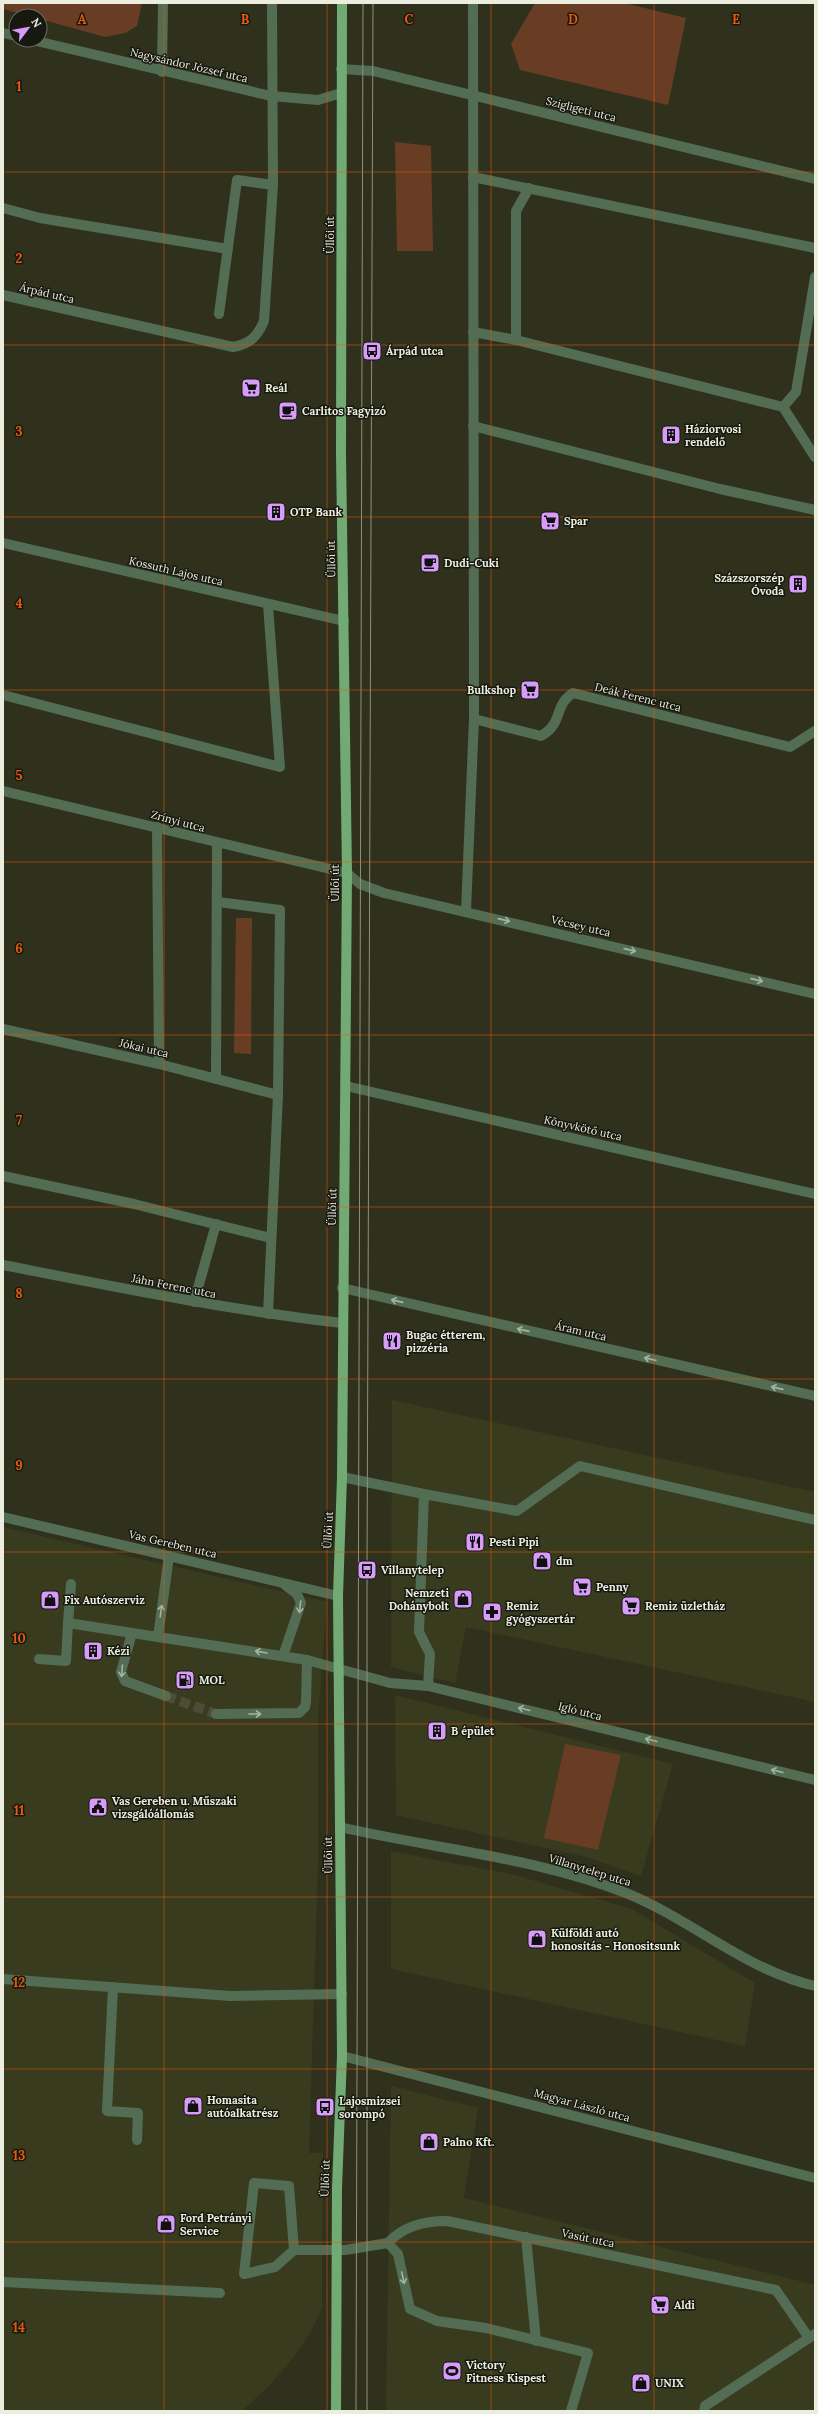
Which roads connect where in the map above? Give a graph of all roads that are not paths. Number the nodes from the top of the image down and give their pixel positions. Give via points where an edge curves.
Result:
1 (163, 3) edge
2 (272, 3) edge
3 (342, 3) edge
4 (473, 3) edge
5 (48, 44) edge
6 (341, 68) junction
7 (162, 72) junction
8 (341, 93) junction
9 (473, 94) junction
10 (271, 96) junction
11 (473, 177) junction
12 (815, 179) edge
13 (273, 185) junction
14 (529, 188) junction
15 (3, 208) edge
16 (815, 248) edge
17 (228, 249) junction
18 (815, 277) edge
19 (3, 295) edge
20 (219, 314) dead end
21 (473, 332) junction
22 (516, 340) junction
23 (783, 407) junction
24 (473, 426) junction
25 (815, 457) edge
26 (815, 510) edge
27 (3, 543) edge
28 (268, 604) junction
29 (344, 621) junction
30 (3, 695) edge
31 (474, 719) junction
32 (815, 731) edge
33 (3, 791) edge
34 (157, 827) junction
35 (217, 843) junction
36 (347, 873) junction
37 (218, 902) junction
38 (466, 911) junction
39 (815, 994) edge
40 (3, 1029) edge
41 (160, 1064) junction
42 (216, 1079) junction
43 (346, 1086) junction
44 (278, 1095) junction
45 (3, 1176) edge
46 (815, 1194) edge
47 (216, 1224) junction
48 (271, 1238) junction
49 (3, 1265) edge
50 (342, 1288) junction
51 (194, 1302) junction
52 (268, 1314) junction
53 (342, 1323) junction
54 (815, 1396) edge
55 (342, 1477) junction
56 (424, 1494) junction
57 (3, 1517) edge
58 (815, 1520) edge
59 (169, 1556) junction
60 (276, 1580) junction
61 (71, 1584) dead end
62 (338, 1596) junction
63 (68, 1623) junction
64 (132, 1633) junction
65 (158, 1637) junction
66 (282, 1656) junction
67 (39, 1659) dead end
68 (307, 1660) junction
69 (340, 1670) junction
70 (428, 1686) junction
71 (166, 1696) tunnel mouth
72 (216, 1714) tunnel mouth
73 (815, 1780) edge
74 (340, 1827) junction
75 (3, 1979) edge
76 (815, 1986) edge
77 (113, 1987) junction
78 (342, 1994) junction
79 (342, 2056) junction
80 (137, 2140) dead end
81 (815, 2178) edge
82 (526, 2237) junction
83 (388, 2243) junction
84 (294, 2250) junction
85 (336, 2251) junction
86 (3, 2282) edge
87 (220, 2293) dead end
88 (812, 2336) edge
89 (536, 2340) junction
90 (336, 2411) edge
91 (571, 2411) edge
92 (704, 2411) edge

1 - 7 street
2 - 10 street
3 - 6 main road, Üllői út
4 - 9 street
5 - 7 street, Nagysándor József utca
6 - 8 main road, Üllői út
6 - 9 street, Szigligeti utca via 373,71
7 - 10 street, Nagysándor József utca
8 - 10 street, Nagysándor József utca via 318,100
8 - 29 main road, Üllői út
9 - 11 street
9 - 12 street, Szigligeti utca
10 - 13 street
11 - 14 street
11 - 21 street
13 - 17 street via 237,180
13 - 19 street, Árpád utca via 264,321 259,334 250,342 233,347
14 - 16 street
14 - 22 street via 516,211
15 - 17 street via 40,218
17 - 20 street
18 - 23 street via 796,392
21 - 22 street
21 - 24 street
22 - 23 street
23 - 25 street
24 - 26 street
24 - 31 street
27 - 28 street, Kossuth Lajos utca
28 - 29 street, Kossuth Lajos utca
28 - 30 street via 280,768
29 - 36 main road, Üllői út
31 - 32 street, Deák Ferenc utca via 541,736 552,730 561,705 573,693 790,747
31 - 38 street
33 - 34 street, Zrínyi utca
34 - 35 street, Zrínyi utca
34 - 41 street
35 - 36 street, Zrínyi utca
35 - 37 street
36 - 38 street, Vécsey utca via 371,889
36 - 43 main road, Üllői út
37 - 42 street
37 - 44 street via 280,910
38 -> 39 street, Vécsey utca
40 - 41 street, Jókai utca
41 - 42 street, Jókai utca
42 - 44 street, Jókai utca
43 - 46 street, Könyvkötő utca
43 - 50 main road, Üllői út
44 - 48 street
45 - 47 street
47 - 48 street
47 - 51 street
48 - 52 street
49 - 51 street, Jáhn Ferenc utca
50 - 53 main road, Üllői út
54 -> 50 street, Áram utca
51 - 52 street, Jáhn Ferenc utca
52 - 53 street, Jáhn Ferenc utca
53 - 55 main road, Üllői út
55 - 56 street
55 - 62 main road, Üllői út
56 - 58 street via 517,1512 580,1466
56 - 70 street via 419,1632 430,1654
57 - 59 street, Vas Gereben utca
59 - 60 street, Vas Gereben utca
65 -> 59 street
60 - 62 street, Vas Gereben utca
60 -> 66 street via 295,1592 301,1603
61 - 63 street
62 - 69 main road, Üllői út
63 - 64 street, Igló utca
63 - 67 street via 66,1661
64 - 65 street, Igló utca
64 -> 71 street via 121,1672 122,1677 125,1681
66 -> 65 street, Igló utca
66 - 68 street, Igló utca
68 - 69 street, Igló utca
72 -> 68 street via 300,1713 306,1702
69 - 70 street, Igló utca via 390,1683
69 - 74 main road, Üllői út
73 -> 70 street, Igló utca
74 - 76 street, Villanytelep utca via 396,1840 522,1862 601,1884 648,1902 769,1971 796,1982
74 - 78 main road, Üllői út
75 - 77 street
77 - 78 street via 230,1996
77 - 80 street via 107,2111 138,2113
78 - 79 main road, Üllői út
79 - 81 street, Magyar László utca
79 - 85 main road, Üllői út
82 - 83 street, Vasút utca via 447,2221 435,2221 419,2224 396,2234
82 - 88 street, Vasút utca via 776,2290
82 - 89 street
83 - 85 street, Vasút utca
83 -> 89 street via 398,2254 410,2309 437,2321 486,2328
84 - 84 street via 289,2186 254,2184 244,2274 275,2267
84 - 85 street, Vasút utca
85 - 90 main road, Üllői út
86 - 87 street
88 - 92 street via 705,2406
89 - 91 street via 588,2353

